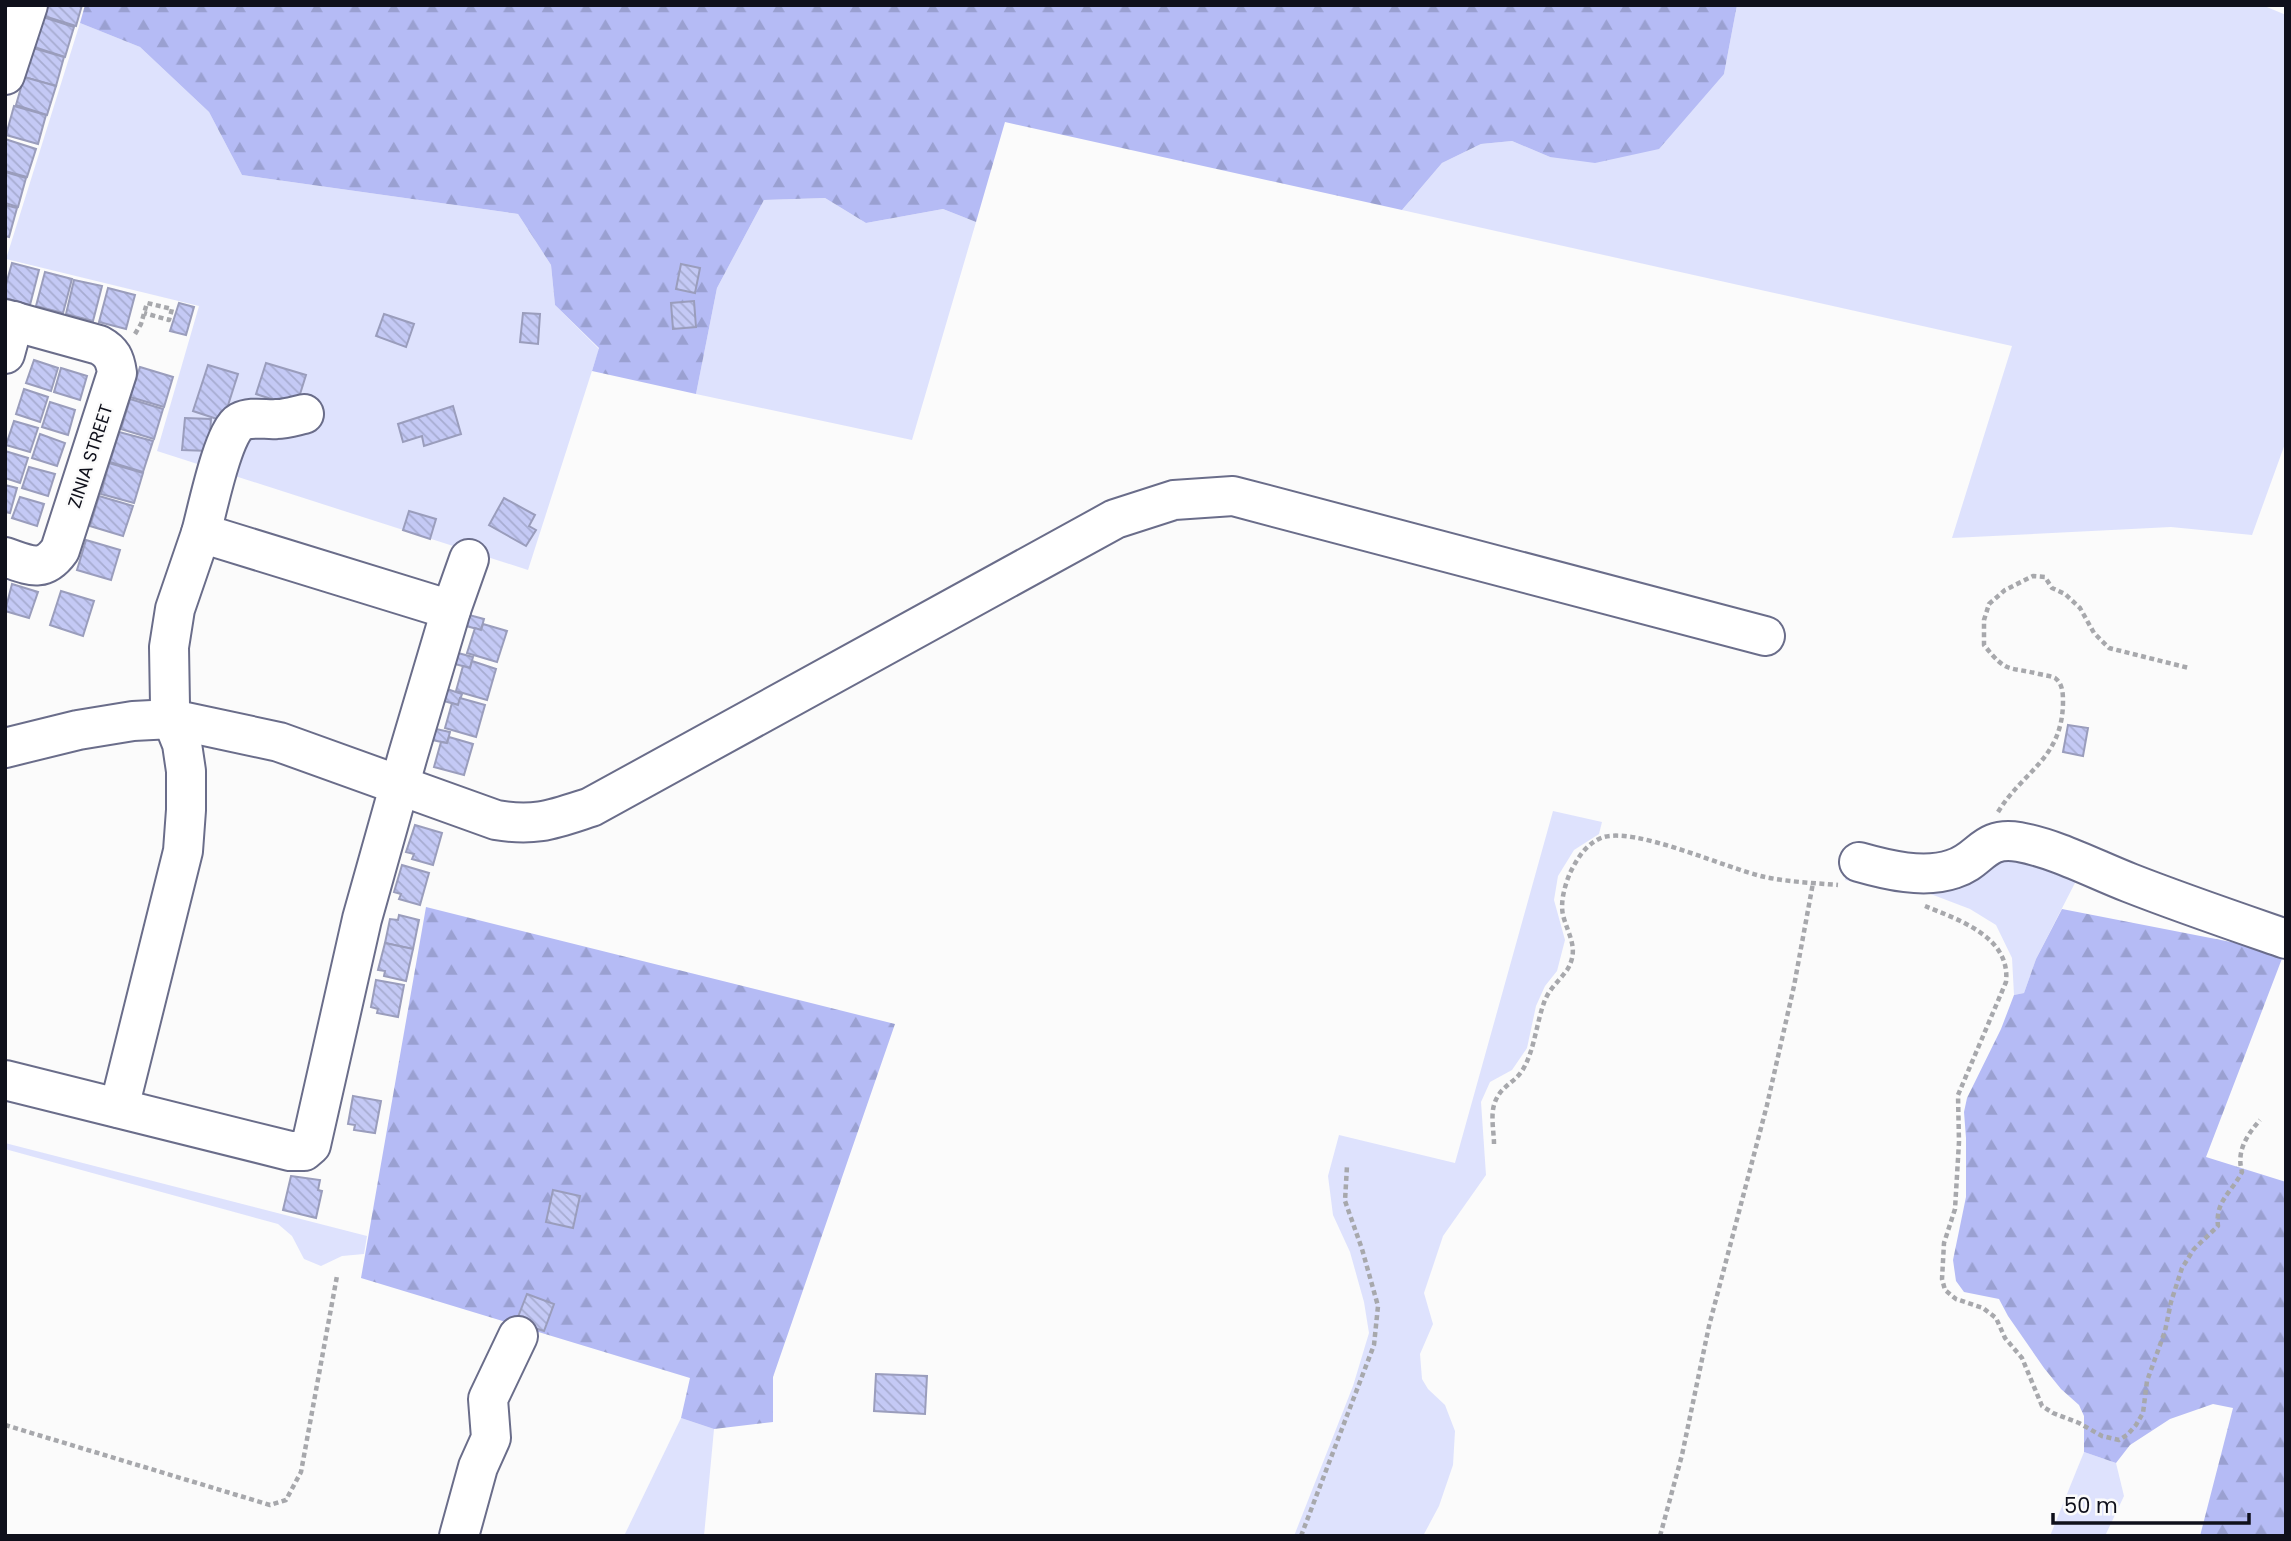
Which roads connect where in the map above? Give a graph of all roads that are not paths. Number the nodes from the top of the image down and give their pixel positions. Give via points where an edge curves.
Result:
1 (27, 5) edge
2 (5, 75) edge
3 (8, 332) edge
4 (304, 414) dead end
5 (201, 533) junction
6 (5, 557) edge
7 (469, 559) dead end
8 (451, 610) junction
9 (1765, 636) dead end
10 (172, 719) junction
11 (5, 748) edge
12 (400, 787) junction
13 (1849, 874) road end
14 (2286, 939) edge
15 (5, 1080) edge
16 (119, 1108) junction
17 (518, 1336) dead end
18 (458, 1536) edge

1 - 2 street
3 - 6 street, ZINIA STREET via 115,342 110,351 117,373 60,550 42,566
4 - 5 street via 251,419 232,429
5 - 8 street
5 - 10 street via 171,626
7 - 8 street
8 - 12 street
9 - 12 street via 1233,496 1174,500 1115,519 591,807 520,825
10 - 11 street via 78,730
10 - 12 street via 279,742
10 - 16 street via 186,771 183,850
12 - 16 street via 352,958 311,1145 304,1151 290,1151
13 - 14 street via 1941,872 1955,869 1997,841 2019,842
15 - 16 street
17 - 18 street via 488,1399 491,1438

